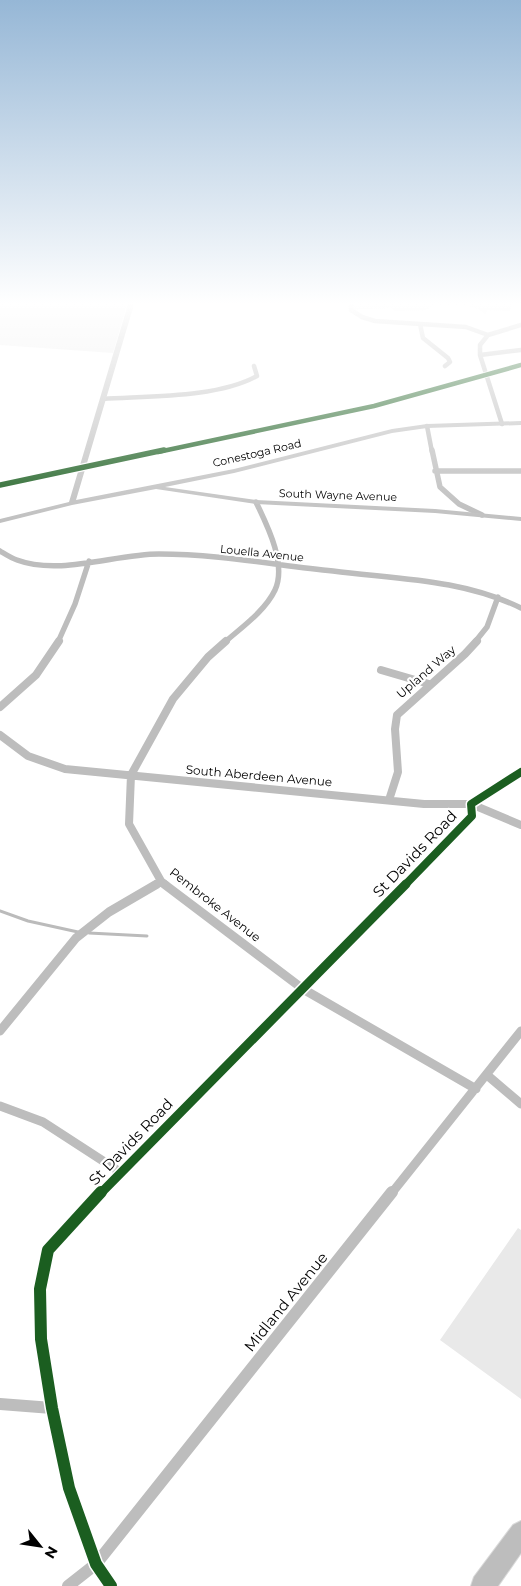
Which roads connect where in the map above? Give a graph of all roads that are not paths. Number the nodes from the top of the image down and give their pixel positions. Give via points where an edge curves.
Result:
1 (110, 375) edge
2 (258, 375) edge
3 (486, 375) edge
4 (103, 399) junction
5 (521, 423) edge
6 (502, 424) junction
7 (427, 426) junction
8 (435, 471) junction
9 (521, 471) edge
10 (156, 486) junction
11 (256, 502) junction
12 (72, 503) junction
13 (482, 515) junction
14 (521, 519) edge
15 (0, 521) edge
16 (0, 551) edge
17 (89, 561) junction
18 (279, 564) junction
19 (498, 598) junction
20 (521, 608) edge
21 (381, 670) dead end
22 (429, 684) junction
23 (0, 707) edge
24 (0, 735) edge
25 (521, 772) edge
26 (131, 775) junction
27 (389, 800) junction
28 (471, 804) junction
29 (521, 825) edge
30 (161, 881) junction
31 (303, 989) junction
32 (0, 1031) edge
33 (521, 1032) edge
34 (487, 1075) junction
35 (476, 1089) junction
36 (521, 1104) edge
37 (0, 1106) edge
38 (120, 1172) junction
39 (0, 1404) edge
40 (52, 1408) junction
41 (521, 1533) edge
42 (96, 1564) junction
43 (68, 1586) edge
44 (111, 1586) edge
45 (483, 1586) edge

1 - 4 main road
2 - 4 street via 252,381 230,388
3 - 6 street
4 - 12 main road
5 - 6 main road, Conestoga Road
6 - 7 main road, Conestoga Road
7 - 8 street
7 - 10 main road, Conestoga Road via 392,431 234,471
8 - 9 street
8 - 13 street via 445,492 459,504
10 - 11 main road, South Wayne Avenue via 165,490
10 - 12 main road, Conestoga Road
11 - 13 main road, South Wayne Avenue
11 - 18 street, Pembroke Avenue via 271,532
12 - 15 main road, Conestoga Road
13 - 14 main road, South Wayne Avenue
16 - 17 street, Louella Avenue via 15,561 33,565
17 - 18 street, Louella Avenue via 157,554
17 - 23 street via 72,616 60,642 39,671
18 - 19 street, Louella Avenue via 423,580 465,587
18 - 26 street, Pembroke Avenue via 276,589 260,611 208,656 173,700
19 - 20 street, Louella Avenue
19 - 22 street, Upland Way via 481,636
21 - 22 street
22 - 27 street, Upland Way via 397,715 398,772
24 - 26 street, South Aberdeen Avenue via 28,756 65,769
25 - 28 street
26 - 27 street, South Aberdeen Avenue
26 - 30 street, Pembroke Avenue via 129,824
27 - 28 street, South Aberdeen Avenue
28 - 29 street, South Aberdeen Avenue
28 - 31 street, St Davids Road via 472,816
30 - 31 street, Pembroke Avenue
30 - 32 street via 109,912 76,938
31 - 35 street, Pembroke Avenue
31 - 38 street, St Davids Road
33 - 34 street, Midland Avenue
34 - 35 street, Midland Avenue
34 - 36 street
35 - 42 street, Midland Avenue
37 - 38 street via 43,1122
38 - 40 street, St Davids Road via 48,1250 40,1289 41,1339
39 - 40 street
40 - 42 street, St Davids Road via 69,1488
41 - 45 highway
42 - 43 street, Midland Avenue
42 - 44 street, St Davids Road

